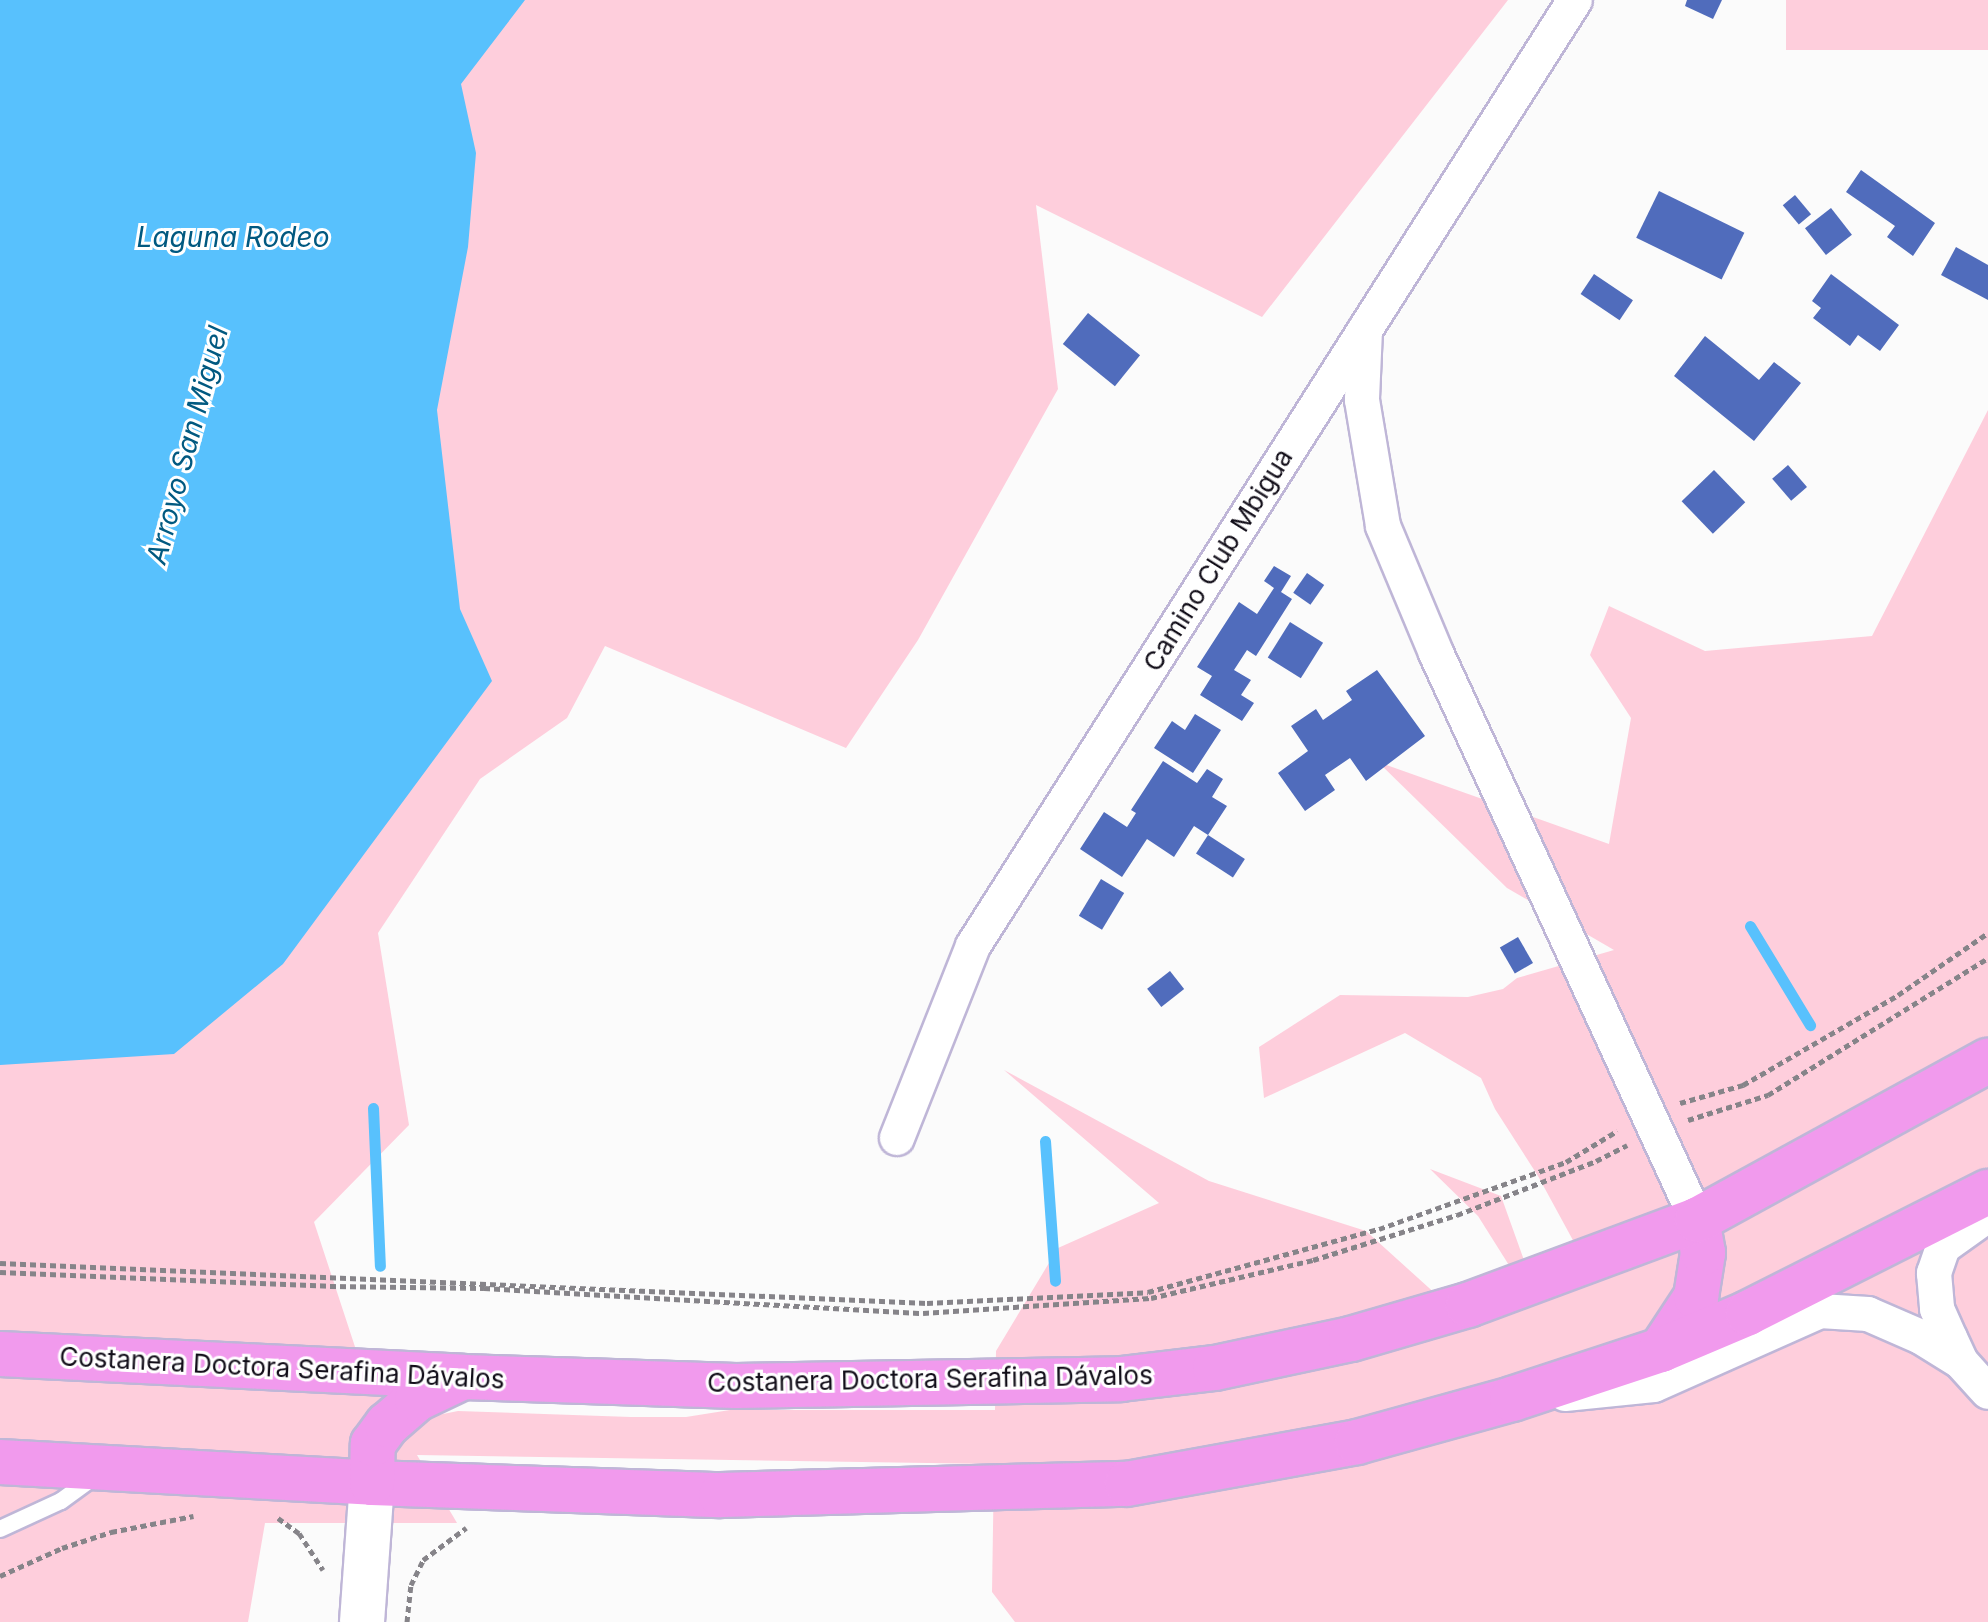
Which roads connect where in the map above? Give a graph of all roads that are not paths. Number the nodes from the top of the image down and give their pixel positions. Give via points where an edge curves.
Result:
1 (1575, 0) edge
2 (1366, 327) junction
3 (1988, 1061) edge
4 (897, 1138) dead end
5 (1988, 1192) edge
6 (1988, 1215) edge
7 (1697, 1220) junction
8 (1661, 1350) junction
9 (0, 1354) edge
10 (1961, 1362) junction
11 (463, 1377) junction
12 (1988, 1392) edge
13 (1512, 1399) junction
14 (0, 1462) edge
15 (106, 1468) junction
16 (372, 1483) junction
17 (0, 1529) edge
18 (362, 1622) edge

1 - 2 street, Camino Club Mbigua
2 - 4 street, Camino Club Mbigua via 973,946
2 - 7 street via 1362,400 1383,526 1436,653
3 - 7 highway, Costanera Doctora Serafina Dávalos
5 - 8 highway via 1748,1313
6 - 10 street via 1943,1247 1934,1273 1937,1309
7 - 8 highway via 1703,1253 1696,1297
7 - 11 highway, Costanera Doctora Serafina Dávalos via 1468,1305 1351,1339 1215,1368 1121,1379 736,1386
8 - 13 highway
9 - 11 highway, Costanera Doctora Serafina Dávalos
10 - 12 street
10 - 13 street via 1868,1314 1820,1311 1654,1385
11 - 16 highway via 417,1399 387,1425 373,1444
13 - 16 highway via 1357,1442 1127,1484 721,1495
14 - 15 highway
15 - 16 highway
15 - 17 lane via 61,1501
16 - 18 main road

